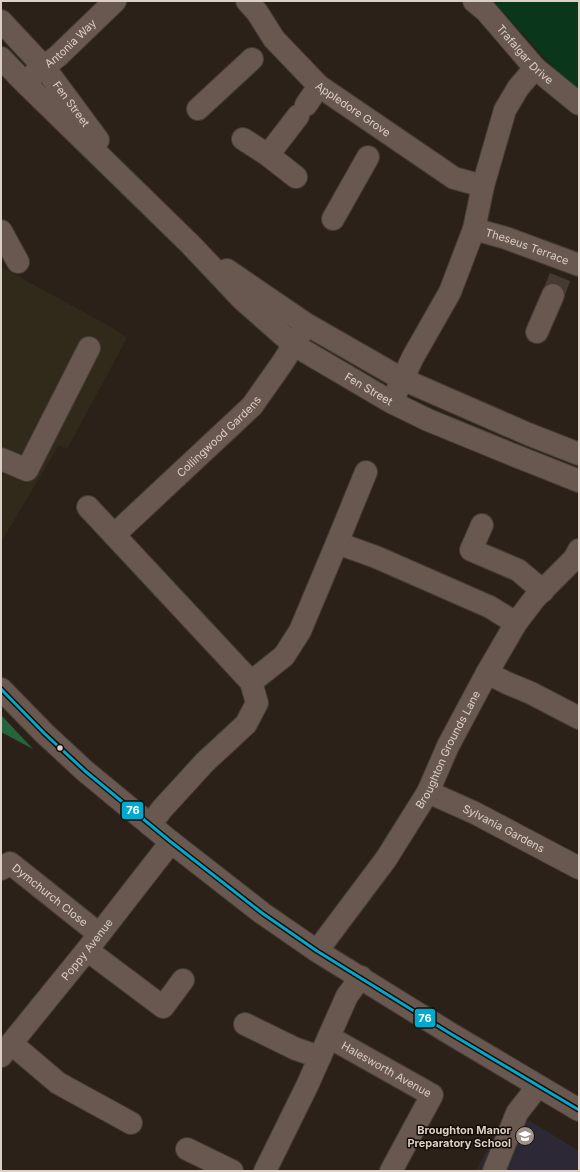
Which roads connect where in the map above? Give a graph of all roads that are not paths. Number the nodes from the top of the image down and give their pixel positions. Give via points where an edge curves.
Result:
1 (115, 1) edge
2 (248, 1) edge
3 (474, 1) edge
4 (1, 21) edge
5 (263, 50) junction
6 (1, 58) edge
7 (44, 67) junction
8 (536, 68) junction
9 (24, 82) junction
10 (318, 86) junction
11 (579, 104) edge
12 (198, 109) dead end
13 (243, 140) dead end
14 (376, 144) junction
15 (268, 155) junction
16 (296, 177) dead end
17 (483, 186) junction
18 (136, 193) junction
19 (333, 219) dead end
20 (474, 229) junction
21 (1, 231) edge
22 (191, 245) junction
23 (18, 262) dead end
24 (565, 274) edge
25 (306, 324) junction
26 (537, 332) dead end
27 (294, 345) junction
28 (89, 348) dead end
29 (402, 379) junction
30 (391, 402) junction
31 (579, 454) edge
32 (1, 459) edge
33 (366, 472) dead end
34 (579, 481) edge
35 (88, 507) dead end
36 (482, 525) dead end
37 (114, 535) junction
38 (337, 543) junction
39 (579, 550) edge
40 (543, 591) junction
41 (516, 623) junction
42 (487, 672) junction
43 (251, 682) junction
44 (1, 689) edge
45 (577, 713) edge
46 (428, 792) junction
47 (156, 817) junction
48 (171, 842) junction
49 (579, 868) edge
50 (1, 869) edge
51 (93, 942) junction
52 (317, 951) junction
53 (361, 977) junction
54 (183, 980) dead end
55 (245, 1024) dead end
56 (329, 1037) junction
57 (6, 1050) edge
58 (320, 1057) junction
59 (538, 1086) junction
60 (579, 1110) edge
61 (131, 1122) dead end
62 (187, 1149) dead end
63 (232, 1171) edge
64 (266, 1171) edge
65 (391, 1171) edge
66 (494, 1171) edge

1 - 7 street, Antonia Way
2 - 5 street, Appledore Grove via 257,12
3 - 8 street, Trafalgar Drive via 486,11
4 - 7 street, Fen Street
5 - 10 street, Appledore Grove
5 - 12 street
6 - 9 street, Fen Street
7 - 9 street, Antonia Way
7 - 18 street, Fen Street
8 - 11 street, Trafalgar Drive
8 - 17 street via 518,88 505,110
9 - 18 street, Fen Street
10 - 14 street, Appledore Grove
10 - 15 street
13 - 15 street
14 - 17 street, Appledore Grove via 454,178
14 - 19 street
15 - 16 street
17 - 20 street
18 - 22 street, Fen Street
20 - 24 street, Theseus Terrace via 506,238
20 - 29 street via 450,292
21 - 23 street
22 - 25 street, Fen Street
22 - 27 street, Fen Street via 242,299
24 - 26 street
25 - 27 street, Collingwood Gardens
25 - 29 street, Fen Street
27 - 30 street, Fen Street
27 - 37 street, Collingwood Gardens via 252,406
28 - 32 street via 27,470
29 - 30 street
29 - 31 street, Fen Street
30 - 34 street, Fen Street via 428,420
33 - 38 street
35 - 37 street
36 - 40 street via 471,550 518,570
37 - 43 street
38 - 41 street via 376,557 490,607
38 - 43 street via 300,631 284,656
39 - 40 street, Broughton Grounds Lane via 574,559
40 - 41 street, Broughton Grounds Lane
41 - 42 street, Broughton Grounds Lane
42 - 45 street via 507,684
42 - 46 street, Broughton Grounds Lane via 448,746
43 - 47 street via 257,703 246,724 205,762
44 - 47 street via 85,771
46 - 49 street, Sylvania Gardens via 475,813
46 - 52 street, Broughton Grounds Lane via 386,858
47 - 48 street
48 - 51 street, Poppy Avenue
48 - 52 street via 262,913
50 - 51 street, Dymchurch Close via 10,863
51 - 54 street via 162,1007
51 - 57 street, Poppy Avenue
52 - 53 street
53 - 56 street, Halesworth Avenue via 347,996
53 - 59 street
55 - 58 street
56 - 58 street, Halesworth Avenue
56 - 65 street, Halesworth Avenue via 432,1095
57 - 61 street via 58,1083
58 - 64 street, Halesworth Avenue
59 - 60 street
59 - 66 street via 517,1113
62 - 63 street

